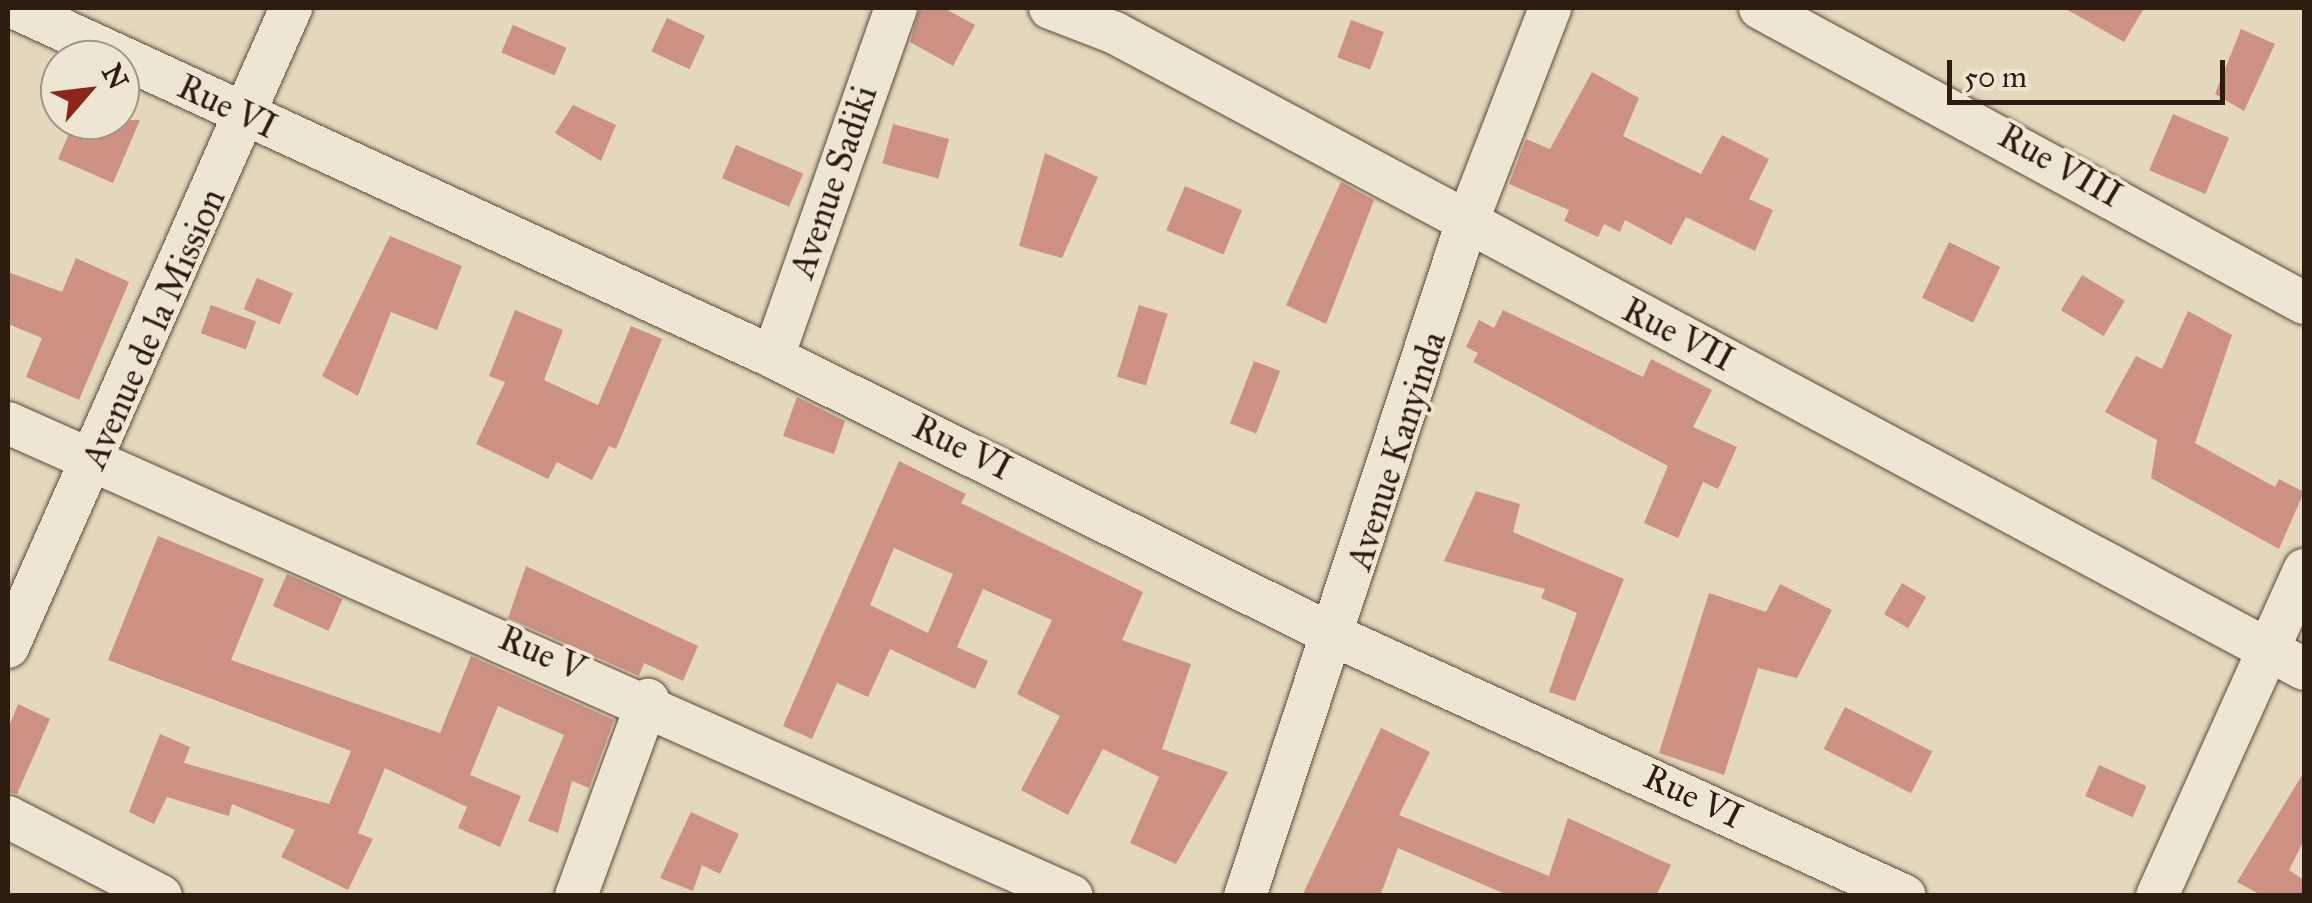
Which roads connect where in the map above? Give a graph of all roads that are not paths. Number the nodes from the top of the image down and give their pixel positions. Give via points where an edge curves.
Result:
1 (15, 8) edge
2 (291, 8) edge
3 (896, 8) edge
4 (1050, 8) edge
5 (1550, 8) edge
6 (1760, 8) edge
7 (250, 117) junction
8 (1466, 225) junction
9 (2304, 303) edge
10 (773, 357) junction
11 (8, 422) edge
12 (95, 462) junction
13 (2304, 570) edge
14 (1337, 637) junction
15 (8, 646) edge
16 (2286, 659) edge
17 (648, 700) junction
18 (8, 817) edge
19 (161, 896) edge
20 (576, 896) edge
21 (1072, 896) edge
22 (1244, 896) edge
23 (1905, 896) edge
24 (2157, 896) edge

1 - 7 street, Rue VI
2 - 7 street, Avenue de la Mission
3 - 10 street, Avenue Sadiki
4 - 8 street, Rue VII via 1114,33
5 - 8 street, Avenue Kanyinda
6 - 9 street, Rue VIII
7 - 10 street, Rue VI
7 - 12 street, Avenue de la Mission
8 - 14 street, Avenue Kanyinda
8 - 16 street, Rue VII
10 - 14 street, Rue VI
11 - 12 street, Rue V
12 - 15 street, Avenue de la Mission
12 - 17 street, Rue V
13 - 16 street
14 - 22 street, Avenue Kanyinda
14 - 23 street, Rue VI
16 - 24 street
17 - 20 street
17 - 21 street, Rue V
18 - 19 street

